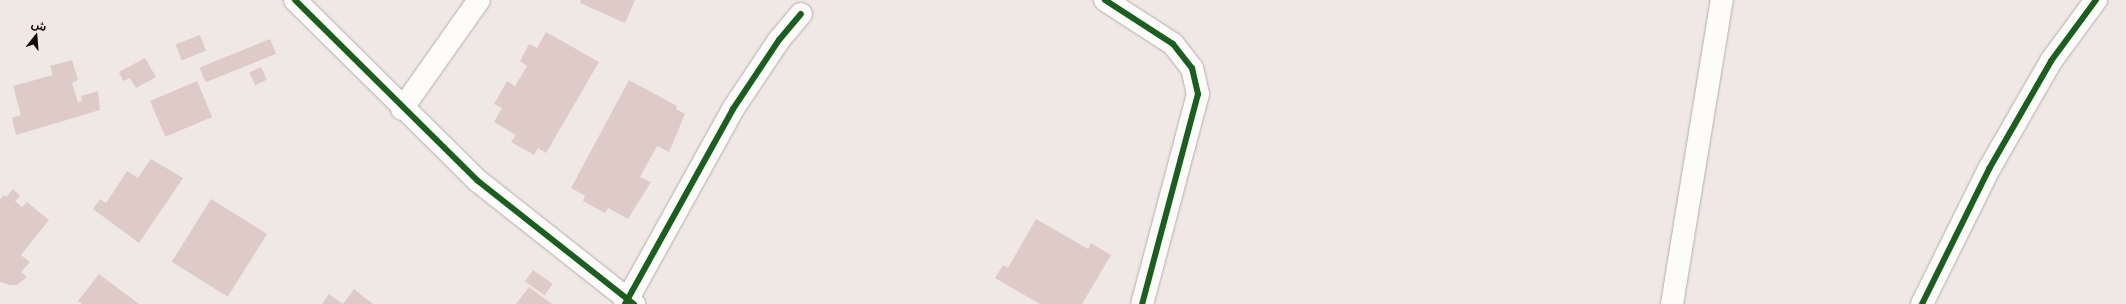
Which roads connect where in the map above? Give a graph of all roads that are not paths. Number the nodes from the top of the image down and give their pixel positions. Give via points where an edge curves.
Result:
1 (295, 0) edge
2 (479, 0) edge
3 (1105, 0) edge
4 (1722, 0) edge
5 (2096, 0) edge
6 (801, 14) dead end
7 (402, 109) junction
8 (629, 302) edge
9 (1142, 304) edge
10 (1672, 304) edge
11 (1922, 304) edge

1 - 7 street
2 - 7 street
3 - 9 street via 1173,44 1192,68 1198,94
4 - 10 street
5 - 11 street via 2051,60 1989,169
6 - 8 street via 779,40 733,109
7 - 8 street via 478,181

